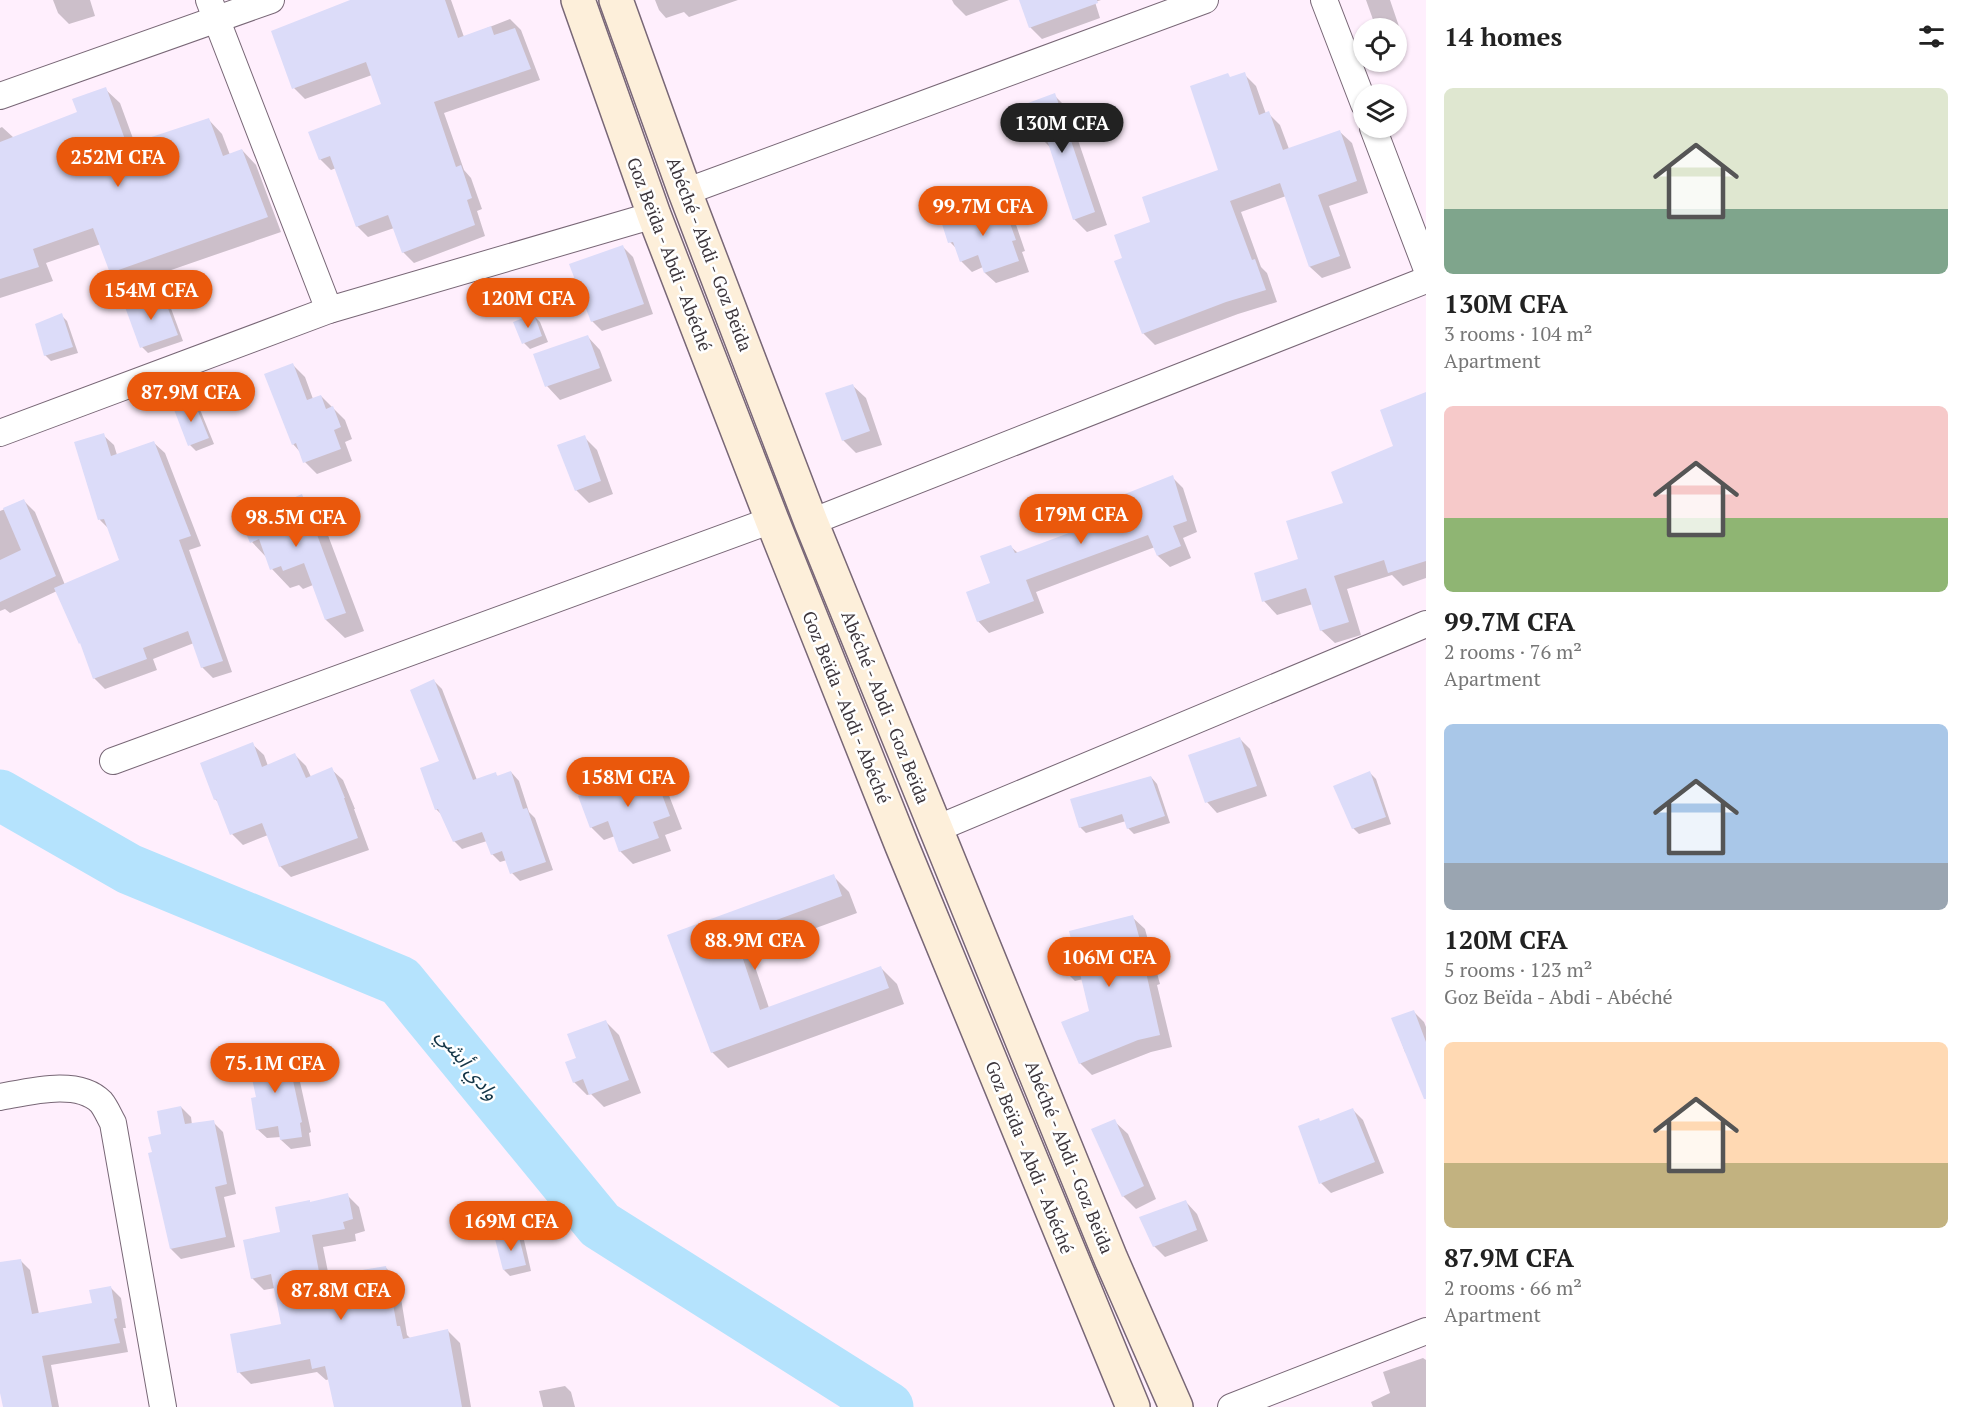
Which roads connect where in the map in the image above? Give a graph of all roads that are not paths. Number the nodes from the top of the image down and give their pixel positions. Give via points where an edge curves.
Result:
1 (271, 0) edge
2 (578, 0) edge
3 (616, 0) edge
4 (1205, 0) edge
5 (1324, 0) edge
6 (213, 9) edge
7 (1356, 84) edge
8 (0, 96) edge
9 (1376, 138) edge
10 (685, 192) junction
11 (654, 215) junction
12 (1426, 267) edge
13 (1426, 280) edge
14 (329, 310) junction
15 (733, 313) junction
16 (698, 327) junction
17 (0, 434) edge
18 (772, 520) junction
19 (811, 522) junction
20 (1426, 624) edge
21 (113, 761) dead end
22 (936, 829) junction
23 (0, 1097) edge
24 (1111, 1258) junction
25 (1078, 1273) junction
26 (1426, 1331) edge
27 (162, 1407) edge
28 (1133, 1407) edge
29 (1176, 1407) edge
30 (1231, 1407) edge

1 - 6 street
2 - 11 main road, Goz Beïda - Abdi - Abéché
3 - 10 main road, Abéché - Abdi - Goz Beïda
4 - 10 street
5 - 7 street
6 - 8 street
6 - 14 street
9 - 12 street
10 - 15 main road, Abéché - Abdi - Goz Beïda
11 - 14 street
11 - 16 main road, Goz Beïda - Abdi - Abéché
13 - 19 street
14 - 17 street
15 - 16 main road
15 - 19 main road, Abéché - Abdi - Goz Beïda
16 - 18 main road, Goz Beïda - Abdi - Abéché
18 - 21 street
18 - 25 main road, Goz Beïda - Abdi - Abéché
19 - 22 main road, Abéché - Abdi - Goz Beïda
20 - 22 street
22 - 24 main road, Abéché - Abdi - Goz Beïda
23 - 27 street via 61,1088 80,1091 101,1102 113,1123
24 - 25 main road
24 - 29 main road, Abéché - Abdi - Goz Beïda
25 - 28 main road, Goz Beïda - Abdi - Abéché
26 - 30 street

